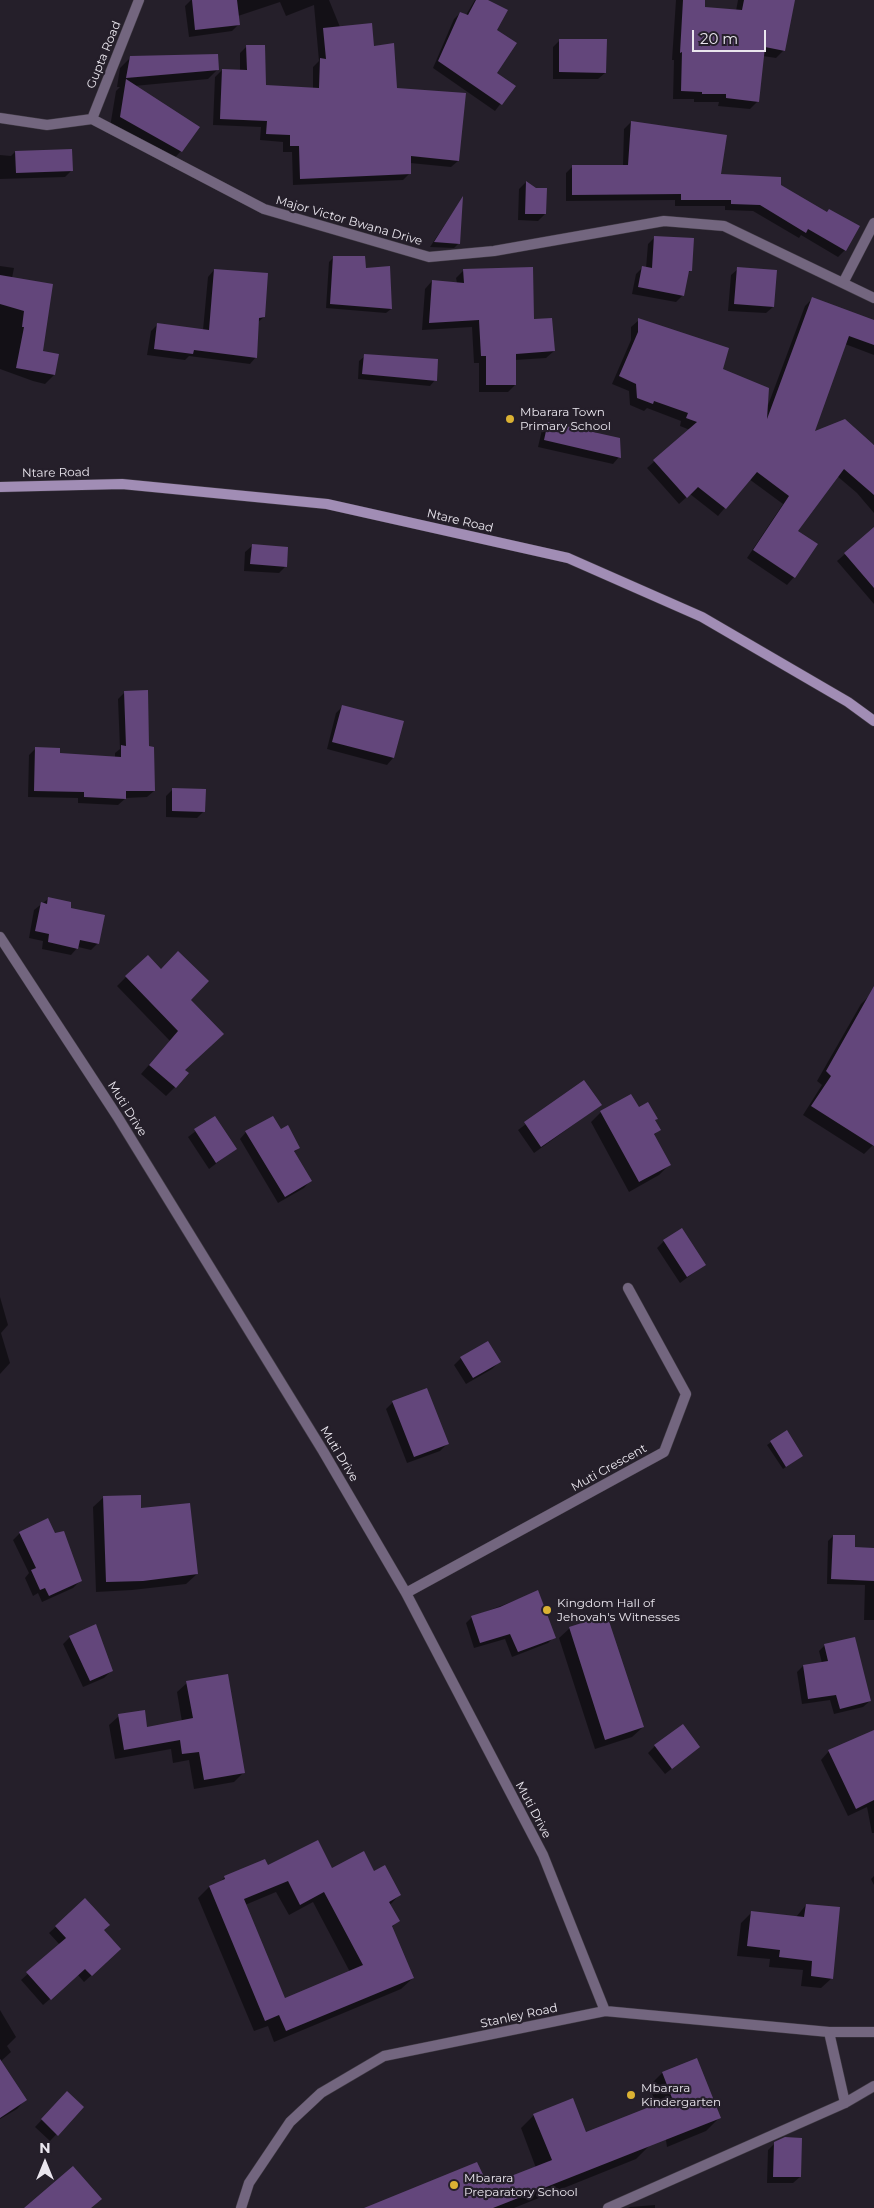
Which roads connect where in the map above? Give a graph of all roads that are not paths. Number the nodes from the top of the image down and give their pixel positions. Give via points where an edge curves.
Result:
1 (139, 0) edge
2 (0, 118) edge
3 (92, 119) junction
4 (874, 223) edge
5 (843, 283) junction
6 (874, 298) edge
7 (0, 486) edge
8 (874, 721) edge
9 (0, 937) edge
10 (628, 1288) dead end
11 (406, 1593) junction
12 (605, 2011) junction
13 (829, 2032) junction
14 (874, 2032) edge
15 (874, 2086) edge
16 (845, 2103) junction
17 (241, 2208) edge
18 (608, 2208) edge

1 - 3 street, Gupta Road
2 - 3 street via 47,125
3 - 5 street, Major Victor Bwana Drive via 264,209 429,257 494,251 664,221 724,226
4 - 5 street
5 - 6 street, Major Victor Bwana Drive
7 - 8 main road, Ntare Road via 122,484 327,504 568,558 702,617 848,702
9 - 11 street, Muti Drive via 143,1158 324,1451
10 - 11 street, Muti Crescent via 686,1394 664,1452
11 - 12 street, Muti Drive via 543,1855
12 - 13 street, Stanley Road
12 - 17 street, Stanley Road via 384,2056 321,2093 290,2122 249,2183
13 - 14 street, Stanley Road
13 - 16 street
15 - 16 street
16 - 18 street

